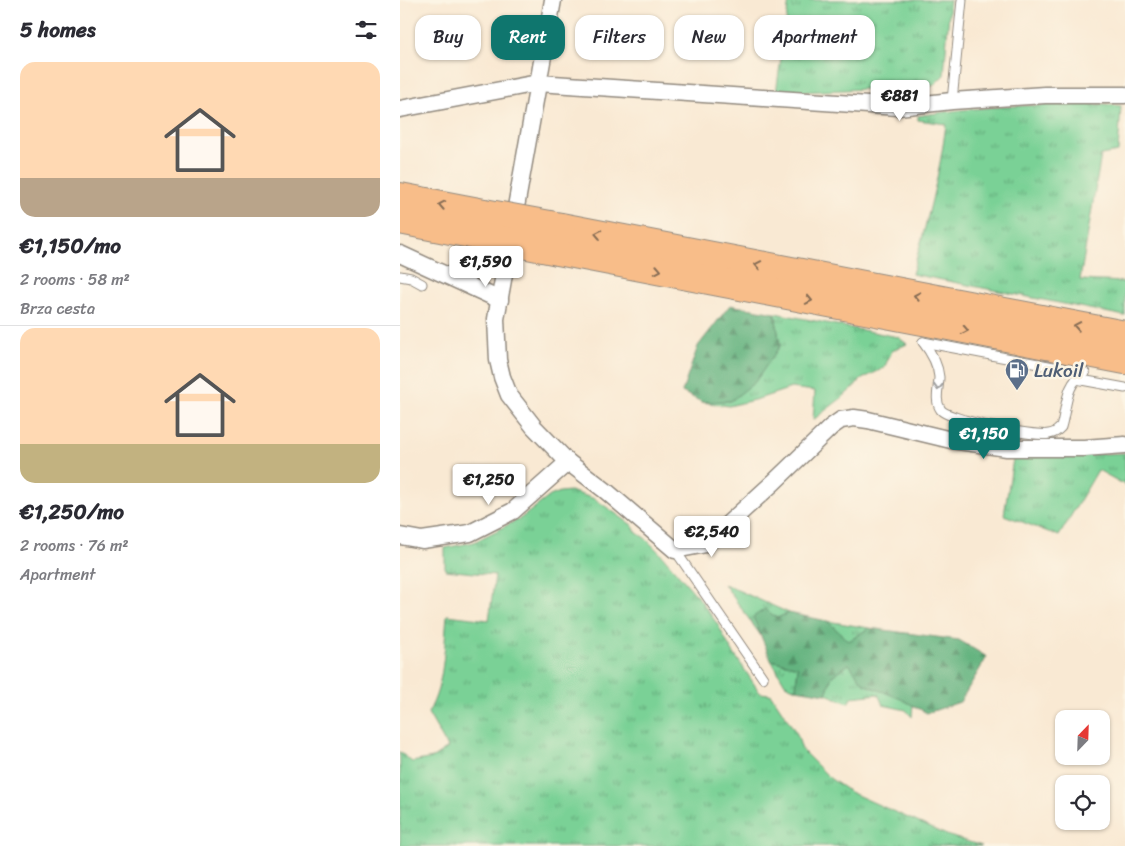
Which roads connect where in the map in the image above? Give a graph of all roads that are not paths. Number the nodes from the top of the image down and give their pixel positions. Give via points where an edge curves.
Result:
1 (553, 0) edge
2 (962, 0) edge
3 (538, 83) junction
4 (1125, 95) edge
5 (952, 101) junction
6 (400, 109) edge
7 (400, 197) edge
8 (400, 220) edge
9 (480, 224) junction
10 (560, 239) junction
11 (400, 254) edge
12 (400, 276) edge
13 (422, 284) dead end
14 (500, 300) junction
15 (865, 311) junction
16 (1125, 335) edge
17 (923, 342) junction
18 (1125, 360) edge
19 (1125, 375) edge
20 (1080, 376) junction
21 (1125, 388) edge
22 (1056, 440) junction
23 (1125, 445) edge
24 (568, 462) junction
25 (400, 536) edge
26 (675, 550) junction
27 (763, 678) dead end

1 - 3 street
2 - 5 lane
3 - 5 street via 898,107
3 - 6 street
3 - 14 street
4 - 5 street via 1045,94
9 -> 7 highway
8 - 9 highway
9 - 10 highway, bridge
10 -> 15 highway
16 -> 10 highway
11 - 14 street
12 - 13 lane
14 - 24 street via 496,319 498,360 509,394 534,427
15 - 17 highway via 879,325 910,331
15 -> 18 highway
17 - 20 lane
17 -> 22 lane via 939,375 937,399 940,410 948,415
19 - 20 highway via 1095,369
20 - 21 lane
20 - 22 lane via 1070,390
22 - 23 street
22 - 26 street via 1007,448 951,440 868,420 841,420 706,544
24 - 25 street via 513,511 470,533 422,540
24 - 26 street
26 - 27 lane

